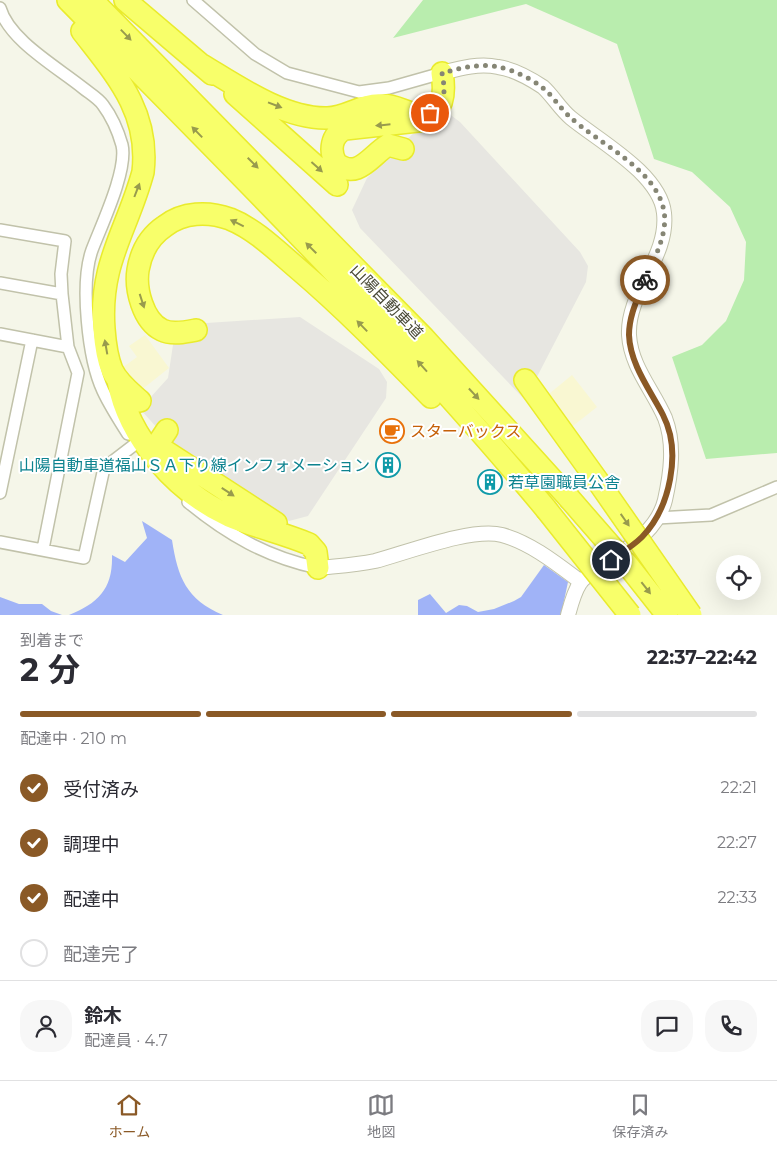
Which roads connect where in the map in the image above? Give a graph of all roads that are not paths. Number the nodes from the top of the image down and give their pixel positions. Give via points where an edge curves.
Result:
1 (56, 0) edge
2 (68, 0) edge
3 (92, 0) edge
4 (125, 0) edge
5 (193, 0) edge
6 (0, 8) edge
7 (202, 65) junction
8 (442, 73) junction
9 (403, 149) dead end
10 (337, 185) dead end
11 (0, 230) edge
12 (0, 283) edge
13 (62, 294) junction
14 (196, 330) dead end
15 (0, 334) edge
16 (32, 340) junction
17 (68, 347) junction
18 (118, 379) junction
19 (525, 380) dead end
20 (140, 401) dead end
21 (167, 430) dead end
22 (134, 445) junction
23 (777, 487) edge
24 (0, 493) edge
25 (546, 509) junction
26 (657, 518) junction
27 (0, 542) edge
28 (43, 549) junction
29 (318, 568) junction
30 (581, 582) junction
31 (568, 615) edge
32 (630, 615) edge
33 (667, 615) edge
34 (691, 615) edge

18 -> 1 highway via 105,344 104,293 114,247 143,172 142,130 129,96 108,64
25 -> 2 highway, 山陽自動車道 via 499,452 340,278
3 -> 33 highway, 山陽自動車道, bridge via 417,332 569,498
4 - 7 highway
5 - 8 street via 255,54 287,73 359,92 389,88
6 - 22 street via 10,30 102,103 114,122 122,148 119,176 91,252 88,318 92,355 102,390
7 -> 8 highway via 268,102 308,116 327,118 344,116 376,104 391,105 420,115 430,113 439,107 444,97
7 -> 10 highway
8 -> 9 highway via 447,98 444,108 435,116 345,129 337,134 332,148 336,163 353,170 363,166 388,145
8 - 26 street via 471,65 499,67 522,76 543,88 569,116 637,169 658,192 664,212 664,231 631,315 629,335 634,359 665,418 672,442 670,474
11 - 13 street via 65,242
12 - 13 street
13 - 17 street
25 -> 14 highway via 516,484 346,310 258,236 243,226 214,215 184,216 159,230 144,250 138,274 141,298 153,323 162,330 173,332
15 - 16 street
16 - 17 street
16 - 24 street
17 - 28 street via 78,373
18 - 20 highway
18 - 29 highway via 125,406 139,432 158,460 178,481 220,511 309,544 316,552
19 -> 34 highway, bridge
21 -> 29 highway via 159,442 162,449 273,522 312,540 318,548
22 - 28 street via 104,468 84,558
22 - 29 street via 163,480 212,522 278,558
23 - 26 street via 710,515
25 - 32 highway, 山陽自動車道, bridge
26 - 30 street via 641,538
27 - 28 street
29 - 30 street via 374,561 473,534 499,534 541,554
30 - 31 street

